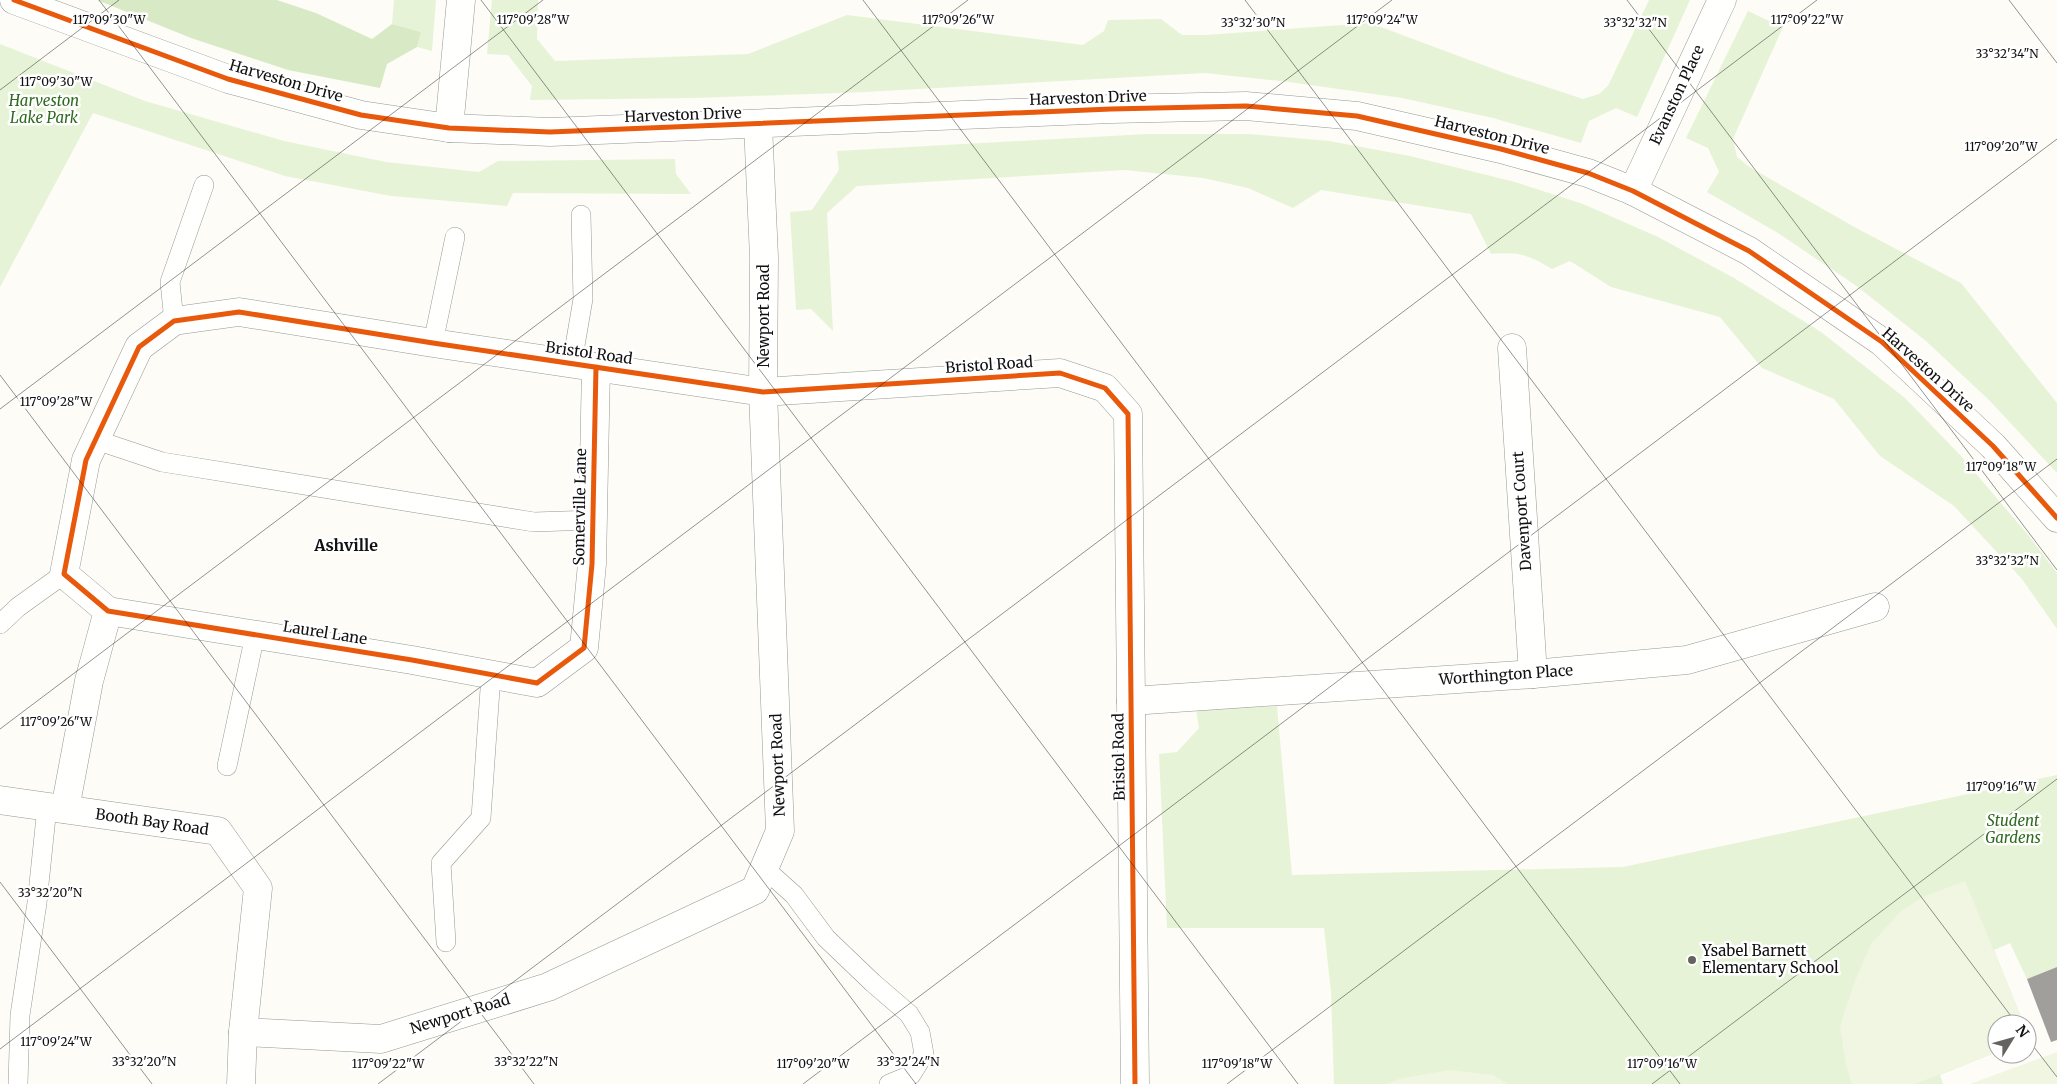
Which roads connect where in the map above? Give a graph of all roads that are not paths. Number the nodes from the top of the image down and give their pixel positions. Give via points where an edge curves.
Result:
1 (14, 0) edge
2 (461, 0) edge
3 (1722, 0) edge
4 (758, 125) junction
5 (449, 128) junction
6 (204, 185) dead end
7 (1633, 191) junction
8 (581, 215) dead end
9 (455, 236) dead end
10 (174, 321) junction
11 (433, 343) junction
12 (1512, 348) dead end
13 (584, 365) junction
14 (763, 392) junction
15 (96, 440) junction
16 (2057, 518) edge
17 (593, 520) junction
18 (64, 574) junction
19 (1875, 607) dead end
20 (108, 611) junction
21 (0, 624) edge
22 (255, 635) junction
23 (584, 648) joint
24 (1533, 674) junction
25 (491, 675) junction
26 (1131, 701) junction
27 (227, 766) dead end
28 (0, 800) edge
29 (56, 808) junction
30 (764, 868) junction
31 (446, 942) dead end
32 (243, 1032) junction
33 (18, 1084) edge
34 (241, 1084) edge
35 (889, 1084) edge
36 (1134, 1084) edge

1 - 5 street, Harveston Drive via 228,79 361,115
2 - 5 street
3 - 7 street, Evanston Place
4 - 5 street, Harveston Drive via 550,132
4 - 7 street, Harveston Drive via 1246,106 1357,116 1501,149 1588,173
4 - 14 street, Newport Road via 764,257
6 - 10 lane via 170,282
7 - 16 street, Harveston Drive via 1749,251 1882,342 1992,446
8 - 13 lane
9 - 11 lane
10 - 11 street, Bristol Road via 238,312
10 - 15 street via 139,347
11 - 13 street, Bristol Road
12 - 24 street, Davenport Court
13 - 14 street, Bristol Road
13 - 17 street, Somerville Lane
14 - 26 street, Bristol Road via 1060,373 1105,388 1128,414
14 - 30 street, Newport Road via 780,831
15 - 17 lane via 162,462 534,522
15 - 18 street via 86,460
17 - 23 street, Somerville Lane
18 - 20 street
18 - 21 lane
19 - 24 street, Worthington Place via 1687,660
20 - 22 street, Laurel Lane
20 - 29 street
22 - 25 street, Laurel Lane
22 - 27 lane
23 - 25 street, Laurel Lane via 537,684
24 - 26 street, Worthington Place
25 - 31 lane via 481,818 440,863
26 - 36 street, Bristol Road
28 - 29 street, Booth Bay Road
29 - 32 street, Booth Bay Road via 218,831 258,888
29 - 33 lane via 20,1015
30 - 32 street, Newport Road via 754,890 529,993 381,1039
30 - 35 lane via 794,895 826,938 872,984 909,1014 920,1032 924,1054 911,1075
32 - 34 street, Booth Bay Road

